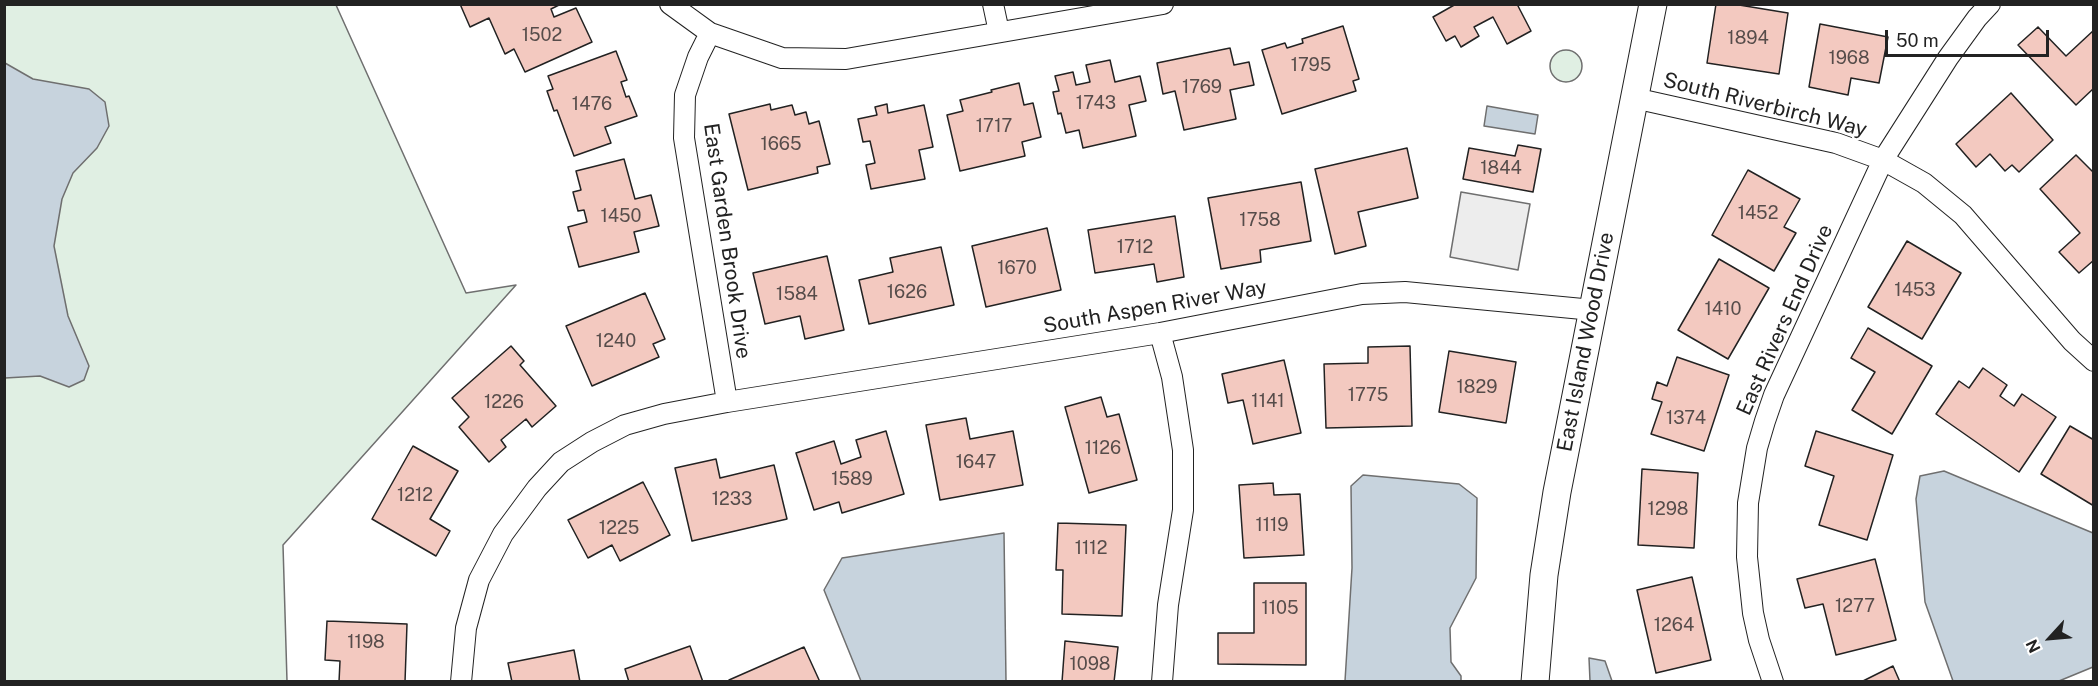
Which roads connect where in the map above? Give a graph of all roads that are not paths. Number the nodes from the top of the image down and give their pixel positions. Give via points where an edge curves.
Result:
1 (670, 4) edge
2 (993, 4) edge
3 (1163, 4) edge
4 (1653, 4) edge
5 (1990, 4) edge
6 (999, 32) junction
7 (710, 33) junction
8 (1634, 98) junction
9 (1883, 160) junction
10 (1593, 310) junction
11 (1160, 333) junction
12 (2094, 362) edge
13 (727, 402) junction
14 (461, 681) edge
15 (1162, 681) edge
16 (1535, 681) edge
17 (1773, 681) edge

1 - 7 street
2 - 6 street
3 - 6 street
4 - 8 street, East Island Wood Drive
5 - 9 street, East Rivers End Drive via 1948,57
6 - 7 street via 846,59 782,58
7 - 13 street, East Garden Brook Drive via 685,95 684,138
8 - 9 street, South Riverbirch Way via 1836,143
8 - 10 street, East Island Wood Drive
9 - 12 street, South Riverbirch Way via 1924,183 1963,215 2072,342
9 - 17 street, East Rivers End Drive via 1774,395 1757,448 1748,503 1747,567 1759,640
10 - 11 street, South Aspen River Way via 1405,292 1362,294
10 - 16 street, East Island Wood Drive via 1557,492
11 - 13 street, South Aspen River Way
11 - 15 street via 1172,377 1183,450 1184,510 1168,605
13 - 14 street, South Aspen River Way via 625,425 561,462 502,534 479,580 466,628

